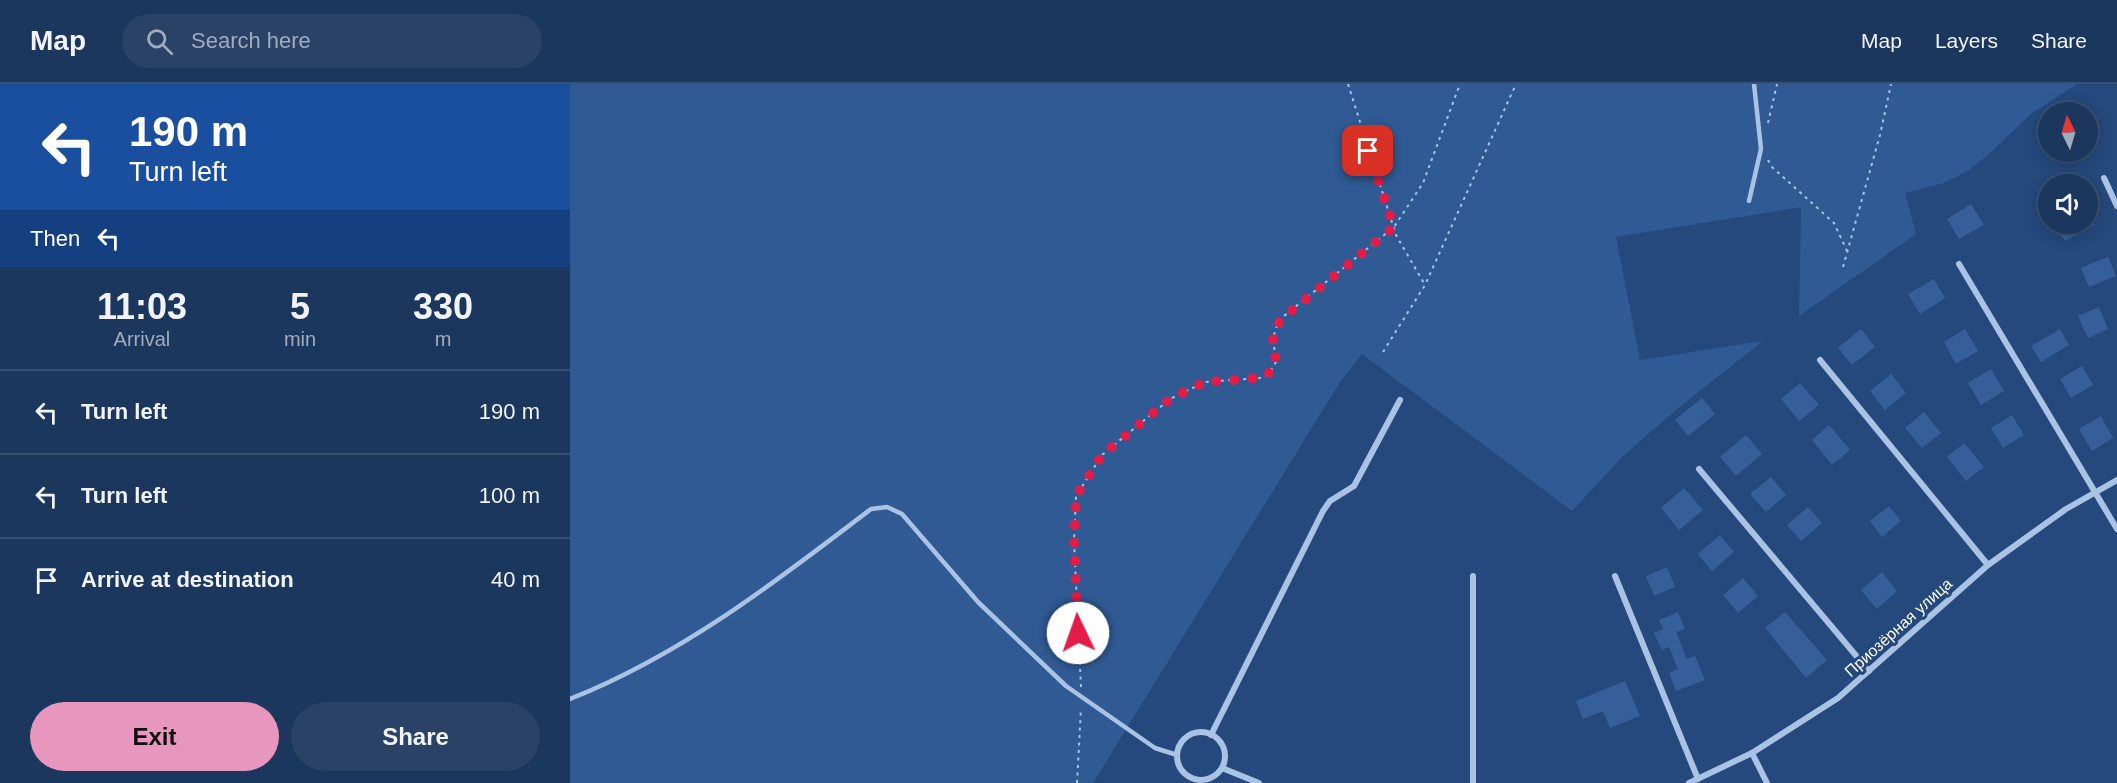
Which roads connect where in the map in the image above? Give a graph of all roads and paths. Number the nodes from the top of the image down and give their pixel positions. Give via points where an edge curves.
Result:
1 (1348, 84) edge
2 (1460, 84) edge
3 (1516, 84) edge
4 (1754, 84) edge
5 (1777, 84) edge
6 (1891, 84) edge
7 (1767, 127) dead end
8 (1761, 149) junction
9 (2104, 178) dead end
10 (1749, 201) dead end
11 (2117, 206) edge
12 (1394, 227) junction
13 (1847, 251) junction
14 (1959, 264) dead end
15 (1843, 267) dead end
16 (1425, 285) junction
17 (1383, 352) dead end
18 (1820, 360) dead end
19 (1400, 400) dead end
20 (1699, 470) dead end
21 (2117, 480) edge
22 (2095, 492) junction
23 (2117, 529) edge
24 (1988, 566) junction
25 (1473, 576) dead end
26 (1615, 576) dead end
27 (1869, 671) junction
28 (1082, 697) junction
29 (570, 699) edge
30 (1211, 735) junction
31 (1752, 753) junction
32 (1177, 755) junction
33 (1222, 768) junction
34 (1698, 779) junction
35 (1187, 780) edge
36 (1077, 783) edge
37 (1259, 783) edge
38 (1473, 783) edge
39 (1689, 783) edge
40 (1767, 783) edge

1 - 12 path
2 - 12 path via 1423,183
3 - 16 path
4 - 8 lane
5 - 7 path
6 - 13 path
8 - 10 lane
8 - 13 path via 1772,167 1834,223
9 - 11 street
12 - 16 path
12 - 28 path via 1280,320 1273,339 1276,362 1269,373 1260,378 1205,382 1170,399 1102,455 1076,496 1074,542
13 - 15 path
14 - 22 street
16 - 17 path
18 - 24 street
19 - 30 street via 1354,486 1330,501 1323,511
20 - 27 street
21 - 22 street, Приозёрная улица
22 - 23 street
22 - 24 street, Приозёрная улица
24 - 27 street, Приозёрная улица
25 - 38 street
26 - 34 street
27 - 31 street, Приозёрная улица via 1838,698
28 - 29 lane via 978,602 903,514 887,507 872,509 701,632
28 - 32 lane via 1155,748
28 - 36 path
30 - 32 street via 1192,734 1182,742
30 - 33 street via 1224,749
31 - 34 street, Приозёрная улица
31 - 40 street
32 - 35 street
33 - 35 street via 1208,780
33 - 37 street
34 - 39 street, Приозёрная улица

